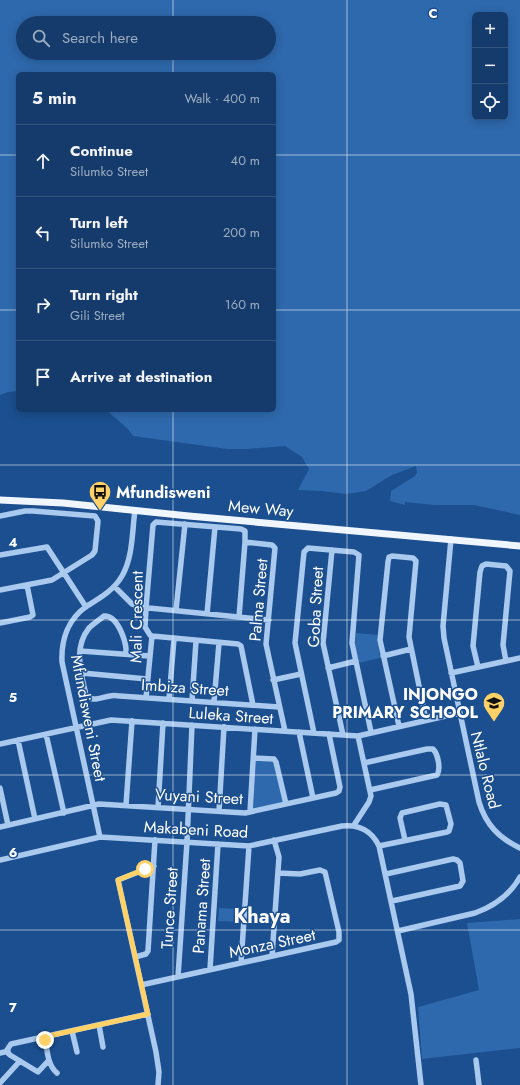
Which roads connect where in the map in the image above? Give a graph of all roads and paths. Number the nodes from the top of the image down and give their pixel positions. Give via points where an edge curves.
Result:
1 (0, 500) edge
2 (135, 510) junction
3 (0, 516) edge
4 (185, 524) junction
5 (215, 527) junction
6 (451, 539) junction
7 (245, 542) junction
8 (520, 546) edge
9 (332, 550) junction
10 (0, 555) edge
11 (64, 572) junction
12 (27, 584) junction
13 (115, 587) junction
14 (0, 590) edge
15 (86, 607) junction
16 (146, 608) junction
17 (176, 610) junction
18 (207, 614) junction
19 (239, 616) junction
20 (269, 620) junction
21 (0, 623) edge
22 (152, 636) junction
23 (174, 639) junction
24 (196, 641) junction
25 (219, 643) junction
26 (411, 649) junction
27 (80, 651) junction
28 (126, 654) junction
29 (149, 656) junction
30 (383, 656) junction
31 (520, 658) edge
32 (356, 661) junction
33 (506, 661) junction
34 (478, 667) junction
35 (328, 668) junction
36 (451, 673) junction
37 (82, 674) junction
38 (301, 674) junction
39 (147, 679) junction
40 (273, 680) junction
41 (146, 698) junction
42 (169, 699) junction
43 (192, 701) junction
44 (214, 702) junction
45 (253, 705) junction
46 (279, 707) junction
47 (459, 713) junction
48 (426, 720) junction
49 (132, 721) junction
50 (163, 723) junction
51 (192, 725) junction
52 (399, 726) junction
53 (76, 727) junction
54 (224, 728) junction
55 (255, 730) junction
56 (285, 732) junction
57 (299, 732) junction
58 (371, 732) junction
59 (314, 733) junction
60 (46, 734) junction
61 (328, 734) junction
62 (343, 735) junction
63 (358, 736) junction
64 (18, 740) junction
65 (0, 744) edge
66 (254, 758) junction
67 (364, 763) junction
68 (0, 788) edge
69 (370, 790) junction
70 (313, 798) junction
71 (286, 804) junction
72 (126, 805) junction
73 (93, 806) junction
74 (158, 808) junction
75 (188, 810) junction
76 (219, 811) junction
77 (64, 812) junction
78 (250, 812) junction
79 (35, 819) junction
80 (8, 825) junction
81 (354, 826) junction
82 (0, 827) edge
83 (100, 838) junction
84 (155, 840) junction
85 (274, 840) junction
86 (405, 840) junction
87 (187, 842) junction
88 (218, 844) junction
89 (249, 846) junction
90 (379, 846) junction
91 (520, 848) edge
92 (0, 860) edge
93 (154, 866) junction
94 (278, 873) junction
95 (386, 874) junction
96 (520, 877) edge
97 (392, 901) junction
98 (398, 931) junction
99 (272, 956) junction
100 (135, 957) junction
101 (241, 963) junction
102 (210, 970) junction
103 (178, 977) junction
104 (141, 985) junction
105 (148, 1014) junction
106 (99, 1025) junction
107 (72, 1031) junction
108 (44, 1037) junction
109 (103, 1047) dead end
110 (8, 1051) junction
111 (77, 1052) dead end
112 (0, 1053) edge
113 (49, 1060) junction
114 (476, 1060) dead end
115 (20, 1061) junction
116 (57, 1073) dead end
117 (0, 1083) edge
118 (158, 1085) edge
119 (421, 1085) edge
120 (479, 1085) edge

1 - 2 main road, Mew Way
2 - 6 main road, Mew Way
2 - 13 street, Mfundisweni Street via 129,559
3 - 11 street via 29,511 96,517 98,521 94,553
4 - 5 street, Mali Crescent
4 - 16 street, Mali Crescent via 156,522 153,525
4 - 17 street
5 - 7 street, Mali Crescent via 243,530 246,533
5 - 18 street
6 - 8 main road, Mew Way
6 - 36 street, Ntlalo Road via 443,626
7 - 19 street
7 - 20 street, Palma Street via 272,545 275,548
9 - 32 street via 354,552 359,555 352,640
9 - 35 street, Goba Street via 324,639
9 - 38 street via 308,548 304,552 295,643
10 - 11 street via 46,547
11 - 12 street via 52,580
11 - 15 street
12 - 14 street
12 - 21 street via 33,615
13 - 15 street, Mfundisweni Street
13 - 16 street via 132,604
15 - 53 street, Mfundisweni Street via 68,628 62,650 62,662
16 - 17 street
16 - 22 street, Mali Crescent via 145,627
17 - 18 street
18 - 19 street
19 - 20 street
20 - 40 street, Palma Street via 266,648
22 - 23 street
22 - 29 street, Mali Crescent
23 - 24 street
23 - 42 street
24 - 25 street
24 - 43 street
25 - 44 street
25 - 45 street via 241,646
26 - 30 street
26 - 30 street via 409,637 416,561 412,558 392,556 388,562 380,636
26 - 48 street
27 - 28 street
27 - 28 street via 89,628 107,616 119,626 127,647
27 - 37 street
28 - 29 street
29 - 39 street, Mali Crescent
30 - 52 street
31 - 33 street
32 - 35 street
32 - 58 street
33 - 34 street
33 - 34 street via 503,645 510,571 506,566 486,564 480,572 473,646
34 - 36 street
35 - 62 street, Goba Street
36 - 47 street, Ntlalo Road
37 - 39 street
37 - 41 street, Imbiza Street via 86,696 89,699 110,696
38 - 40 street
38 - 59 street
39 - 41 street, Mali Crescent
40 - 46 street, Palma Street
41 - 42 street, Imbiza Street
42 - 43 street, Imbiza Street
43 - 44 street, Imbiza Street
44 - 45 street, Imbiza Street
45 - 46 street, Imbiza Street
46 - 56 street, Palma Street
47 - 48 street, Luleka Street
47 - 91 street, Ntlalo Road via 485,820 502,838
48 - 52 street, Luleka Street
49 - 50 street, Luleka Street
49 - 53 street, Luleka Street via 111,720
49 - 72 street
50 - 51 street, Luleka Street
50 - 74 street
51 - 54 street, Luleka Street
51 - 75 street, Tunce Street
52 - 58 street, Luleka Street
53 - 60 street, Luleka Street
53 - 73 street, Mfundisweni Street
54 - 55 street, Luleka Street
54 - 76 street
55 - 56 street, Luleka Street
55 - 66 street
56 - 57 street, Luleka Street
57 - 59 street, Luleka Street
57 - 70 street
58 - 63 street, Luleka Street
59 - 61 street, Luleka Street
60 - 64 street, Luleka Street
60 - 77 street
61 - 62 street, Luleka Street
61 - 70 street, Vuyani Street via 340,789 336,793
62 - 63 street, Luleka Street
63 - 67 street
64 - 65 street, Luleka Street
64 - 79 street
66 - 71 street via 274,759
66 - 78 street
67 - 69 street
67 - 69 street via 427,749 433,749 435,752 439,770 437,775
68 - 80 street
69 - 81 street via 369,802
70 - 71 street, Vuyani Street
71 - 78 street, Vuyani Street
72 - 73 street, Vuyani Street
72 - 74 street, Vuyani Street
73 - 77 street, Vuyani Street
73 - 83 street, Mfundisweni Street
74 - 75 street, Vuyani Street
75 - 76 street, Vuyani Street
75 - 87 street, Tunce Street
76 - 78 street, Vuyani Street
77 - 79 street, Vuyani Street
79 - 80 street, Vuyani Street
80 - 82 street, Vuyani Street
81 - 85 street, Makabeni Road via 342,826
81 - 90 street via 361,827 372,835
83 - 84 street, Makabeni Road
83 - 92 street, Makabeni Road
84 - 87 street, Makabeni Road
84 - 93 street
85 - 89 street, Makabeni Road
85 - 94 street via 279,857
86 - 86 street via 449,831 451,824 446,805 440,804 402,813 400,818
86 - 90 street
87 - 88 street, Makabeni Road
87 - 103 street, Tunce Street
88 - 89 street, Makabeni Road
88 - 102 street, Panama Street
89 - 101 street
90 - 95 street
93 - 100 street via 148,951
93 - 100 street via 118,880
94 - 99 street
94 - 99 street, Monza Street via 300,874 320,870 325,872 340,936 334,943
95 - 97 street
95 - 97 street via 453,859 460,863 463,882 460,886
96 - 98 street via 508,893 484,910
97 - 98 street
98 - 119 street via 411,994
99 - 101 street, Monza Street
100 - 104 street
101 - 102 street, Monza Street
102 - 103 street, Monza Street
103 - 104 street, Monza Street
104 - 105 street
105 - 106 street
105 - 118 street via 158,1066
106 - 107 street
106 - 109 street
107 - 108 street
107 - 111 street
108 - 110 street via 11,1044
108 - 113 street
110 - 112 street
110 - 115 street
113 - 115 street via 38,1072
113 - 116 street
114 - 120 street
115 - 117 street

